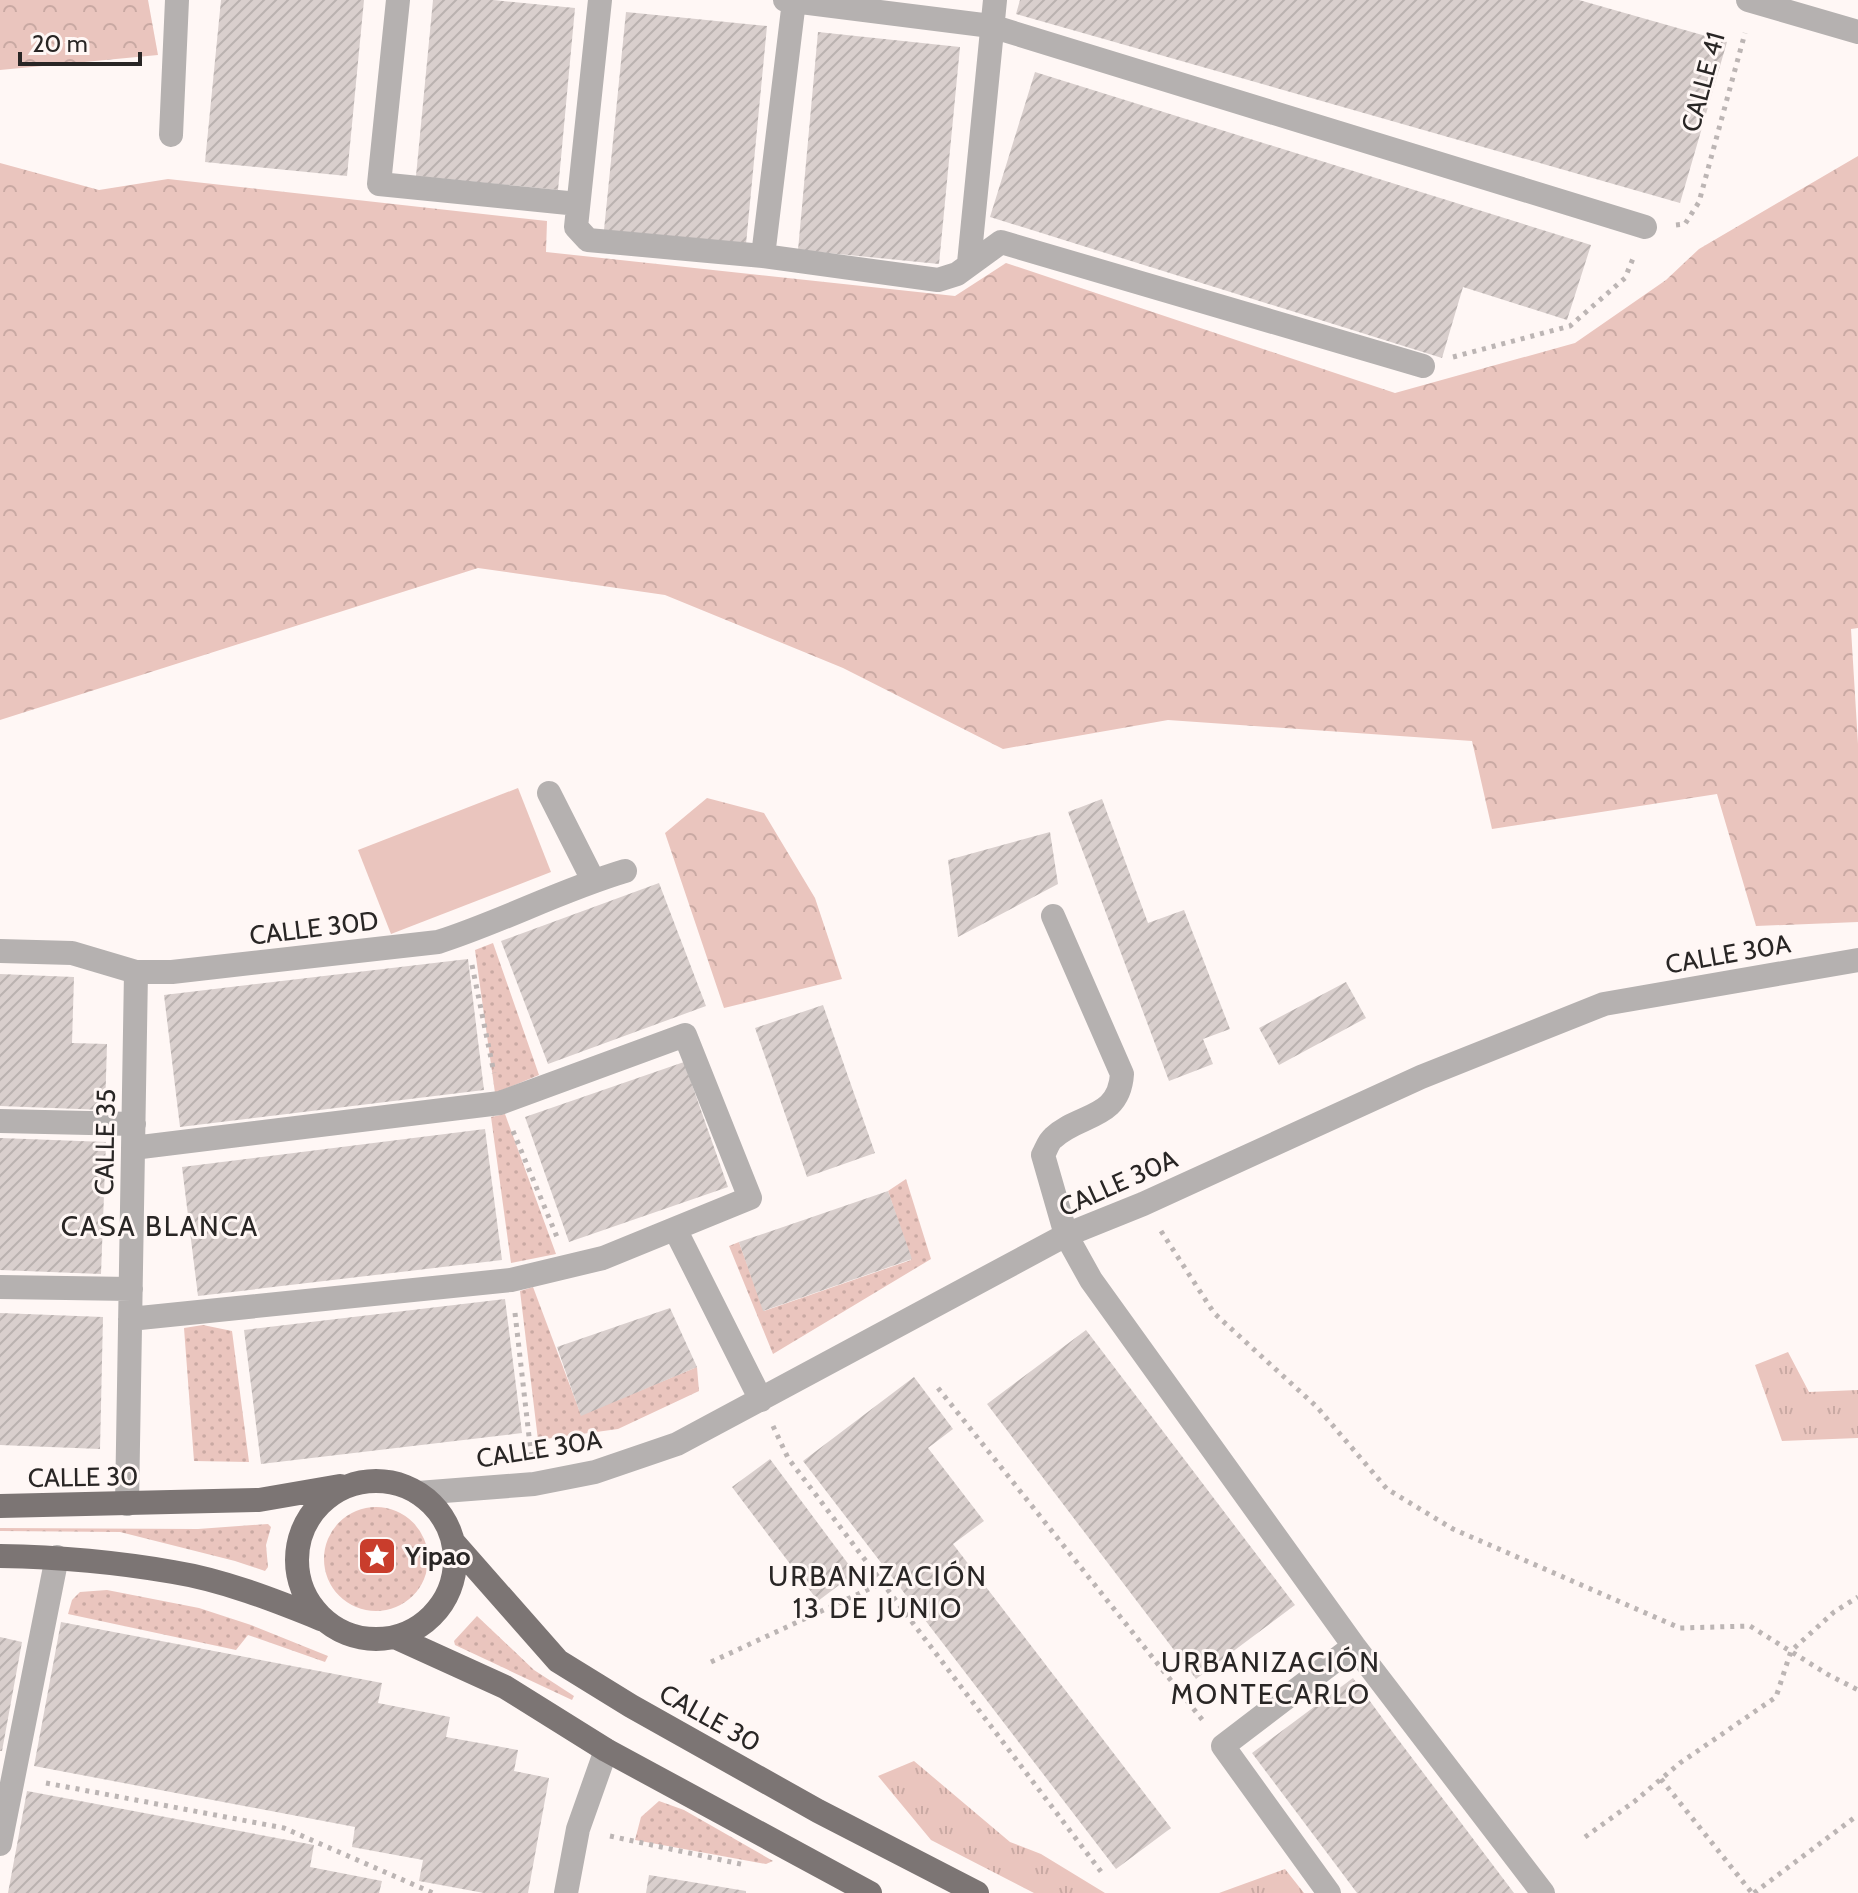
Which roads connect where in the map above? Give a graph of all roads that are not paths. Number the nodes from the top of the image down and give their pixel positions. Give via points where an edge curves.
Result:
1 (177, 0) edge
2 (398, 0) edge
3 (600, 0) edge
4 (785, 0) edge
5 (995, 0) edge
6 (1752, 0) edge
7 (794, 1) edge
8 (991, 26) junction
9 (1858, 32) edge
10 (171, 135) dead end
11 (578, 204) junction
12 (1645, 227) road end
13 (763, 256) junction
14 (969, 263) junction
15 (1423, 366) road end
16 (549, 793) dead end
17 (625, 871) dead end
18 (593, 880) junction
19 (1053, 916) dead end
20 (0, 951) edge
21 (1858, 960) edge
22 (136, 972) junction
23 (0, 1121) edge
24 (133, 1136) junction
25 (675, 1229) junction
26 (1066, 1235) junction
27 (0, 1287) edge
28 (131, 1289) junction
29 (130, 1319) junction
30 (761, 1400) junction
31 (358, 1483) junction
32 (418, 1493) junction
33 (127, 1504) junction
34 (0, 1506) edge
35 (454, 1543) junction
36 (0, 1556) edge
37 (57, 1557) junction
38 (325, 1621) junction
39 (395, 1637) junction
40 (1354, 1646) junction
41 (606, 1750) junction
42 (0, 1844) edge
43 (566, 1893) edge
44 (870, 1893) edge
45 (977, 1893) edge
46 (1329, 1893) edge
47 (1543, 1893) edge

1 - 10 street
2 - 11 street via 379,184
3 - 11 street
4 - 7 street
5 - 8 street
6 - 9 street
7 - 8 street
7 - 13 street
8 - 12 street
8 - 14 street
11 - 13 street via 576,227 588,240
13 - 14 street via 938,280
14 - 15 street via 1001,242
16 - 18 street
17 - 18 street, CALLE 30D
18 - 22 street, CALLE 30D via 438,942
19 - 26 street via 1122,1074 1121,1090 1108,1108 1051,1139 1043,1155
20 - 22 street, CALLE 30D via 72,953
21 - 26 street, CALLE 30A via 1604,1004 1421,1077
22 - 24 street, CALLE 35
23 - 24 street
24 - 25 street via 500,1103 685,1035 750,1198
24 - 28 street, CALLE 35
25 - 29 street via 603,1258 511,1280
25 - 30 street
26 - 30 street, CALLE 30A
26 - 40 street via 1091,1280
27 - 28 street
28 - 29 street, CALLE 35
29 - 33 street, CALLE 35
30 - 32 street, CALLE 30A via 677,1444 595,1472 534,1484
31 - 32 main road via 389,1482
31 - 33 main road, CALLE 30 via 259,1500
31 - 38 main road via 331,1494 310,1515 299,1541 297,1571 306,1598
32 - 35 main road via 441,1514
33 - 34 main road, CALLE 30
35 - 39 main road via 455,1573 444,1602 423,1624
35 - 45 main road, CALLE 30 via 558,1661 804,1803
36 - 37 main road
37 - 38 main road via 176,1572
37 - 42 street
38 - 39 main road via 346,1634
39 - 41 main road via 505,1687
40 - 46 street via 1223,1746
40 - 47 street
41 - 43 street via 578,1829
41 - 44 main road

